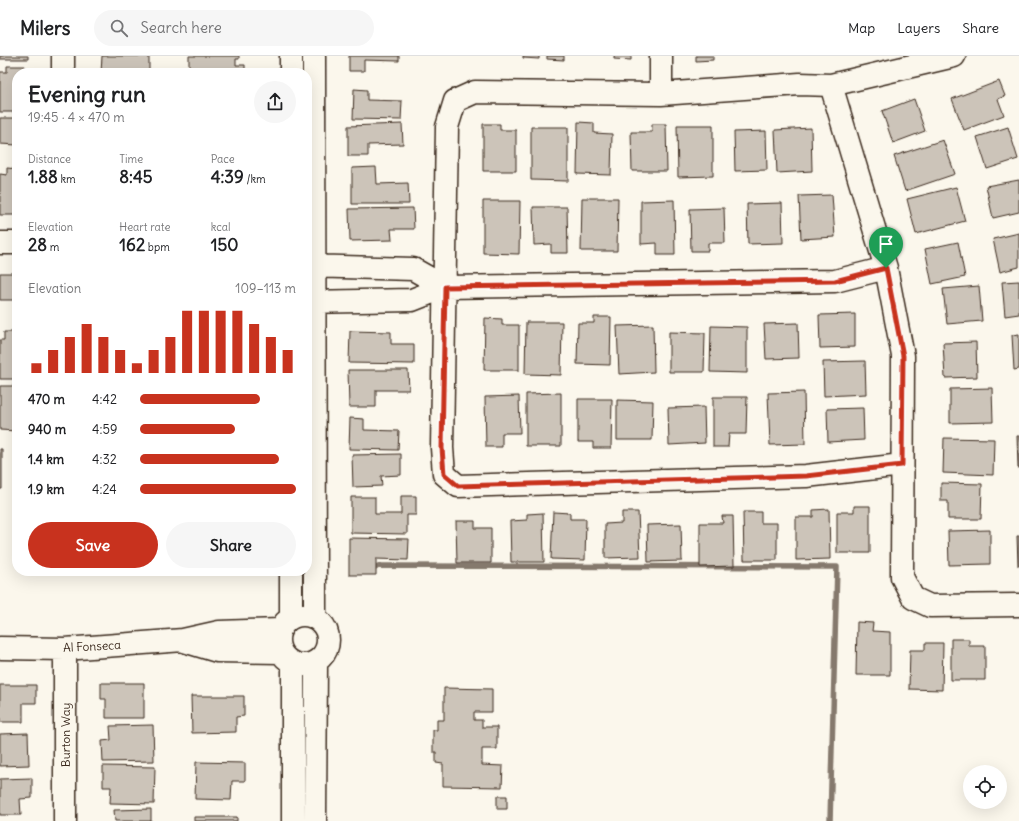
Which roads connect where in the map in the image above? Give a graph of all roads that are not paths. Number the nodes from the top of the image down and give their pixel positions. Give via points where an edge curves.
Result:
1 (63, 56) edge
2 (291, 56) edge
3 (314, 56) edge
4 (661, 56) edge
5 (954, 56) edge
6 (63, 68) edge
7 (291, 68) edge
8 (831, 85) junction
9 (661, 94) junction
10 (312, 164) edge
11 (0, 243) edge
12 (12, 243) edge
13 (312, 266) edge
14 (886, 268) junction
15 (445, 287) junction
16 (312, 302) edge
17 (312, 381) edge
18 (902, 465) junction
19 (291, 576) edge
20 (1019, 605) edge
21 (315, 617) junction
22 (286, 623) junction
23 (183, 640) junction
24 (0, 648) edge
25 (65, 649) junction
26 (287, 658) junction
27 (316, 662) junction
28 (64, 821) edge
29 (293, 821) edge
30 (315, 821) edge

1 - 6 street
2 - 7 street
3 - 10 street
4 - 9 street
5 - 8 street
8 - 9 street via 800,84
8 - 14 street
9 - 15 street via 474,92 456,100 447,127
11 - 12 street
13 - 15 street via 414,269
14 - 15 street via 835,281
14 - 18 street via 903,356
15 - 16 street via 412,300
15 - 18 street via 442,448 444,474 458,486 806,476
17 - 21 street
18 - 20 street via 902,577 912,598 930,606
19 - 22 street
21 - 22 street via 302,613
21 - 27 street via 326,628 329,643 322,657
22 - 23 street, Al Fonseca via 219,632
22 - 26 street via 278,639
23 - 25 street, Al Fonseca
23 - 26 street, Al Fonseca via 217,651
24 - 25 street, Al Fonseca
25 - 28 street, Burton Way
26 - 27 street via 306,665
26 - 29 street
27 - 30 street

